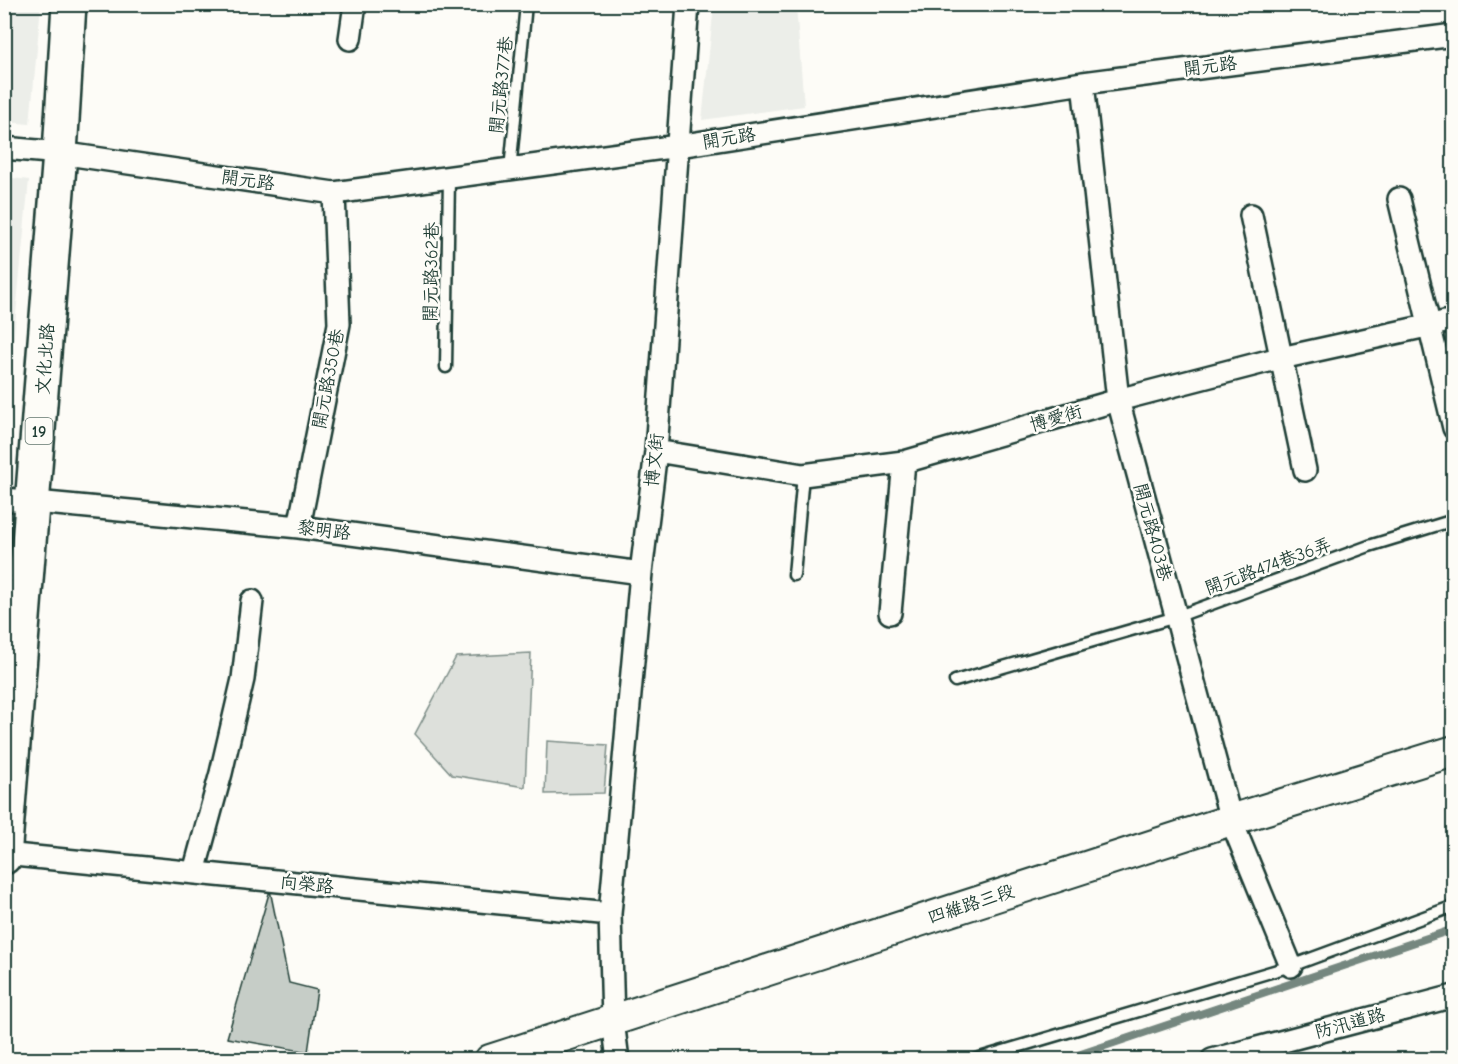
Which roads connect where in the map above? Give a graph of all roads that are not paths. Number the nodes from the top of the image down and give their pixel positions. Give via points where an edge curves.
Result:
1 (69, 4) edge
2 (355, 4) edge
3 (526, 4) edge
4 (688, 4) edge
5 (1454, 35) edge
6 (350, 39) dead end
7 (1083, 82) junction
8 (678, 146) junction
9 (4, 148) edge
10 (60, 153) junction
11 (510, 170) junction
12 (449, 178) junction
13 (334, 193) junction
14 (1399, 199) dead end
15 (1251, 215) dead end
16 (1454, 320) edge
17 (1429, 326) junction
18 (1281, 358) junction
19 (446, 367) dead end
20 (1118, 400) junction
21 (1454, 428) edge
22 (656, 451) junction
23 (904, 462) junction
24 (1305, 471) dead end
25 (803, 475) junction
26 (19, 501) edge
27 (1454, 520) edge
28 (299, 527) junction
29 (641, 573) junction
30 (794, 575) dead end
31 (252, 601) dead end
32 (890, 613) dead end
33 (1176, 617) junction
34 (955, 681) dead end
35 (1454, 751) edge
36 (9, 753) edge
37 (1231, 820) junction
38 (5, 855) edge
39 (194, 872) junction
40 (1454, 906) edge
41 (610, 914) junction
42 (1291, 966) junction
43 (1454, 996) edge
44 (613, 1020) junction
45 (490, 1059) edge
46 (618, 1059) edge
47 (973, 1059) edge
48 (1212, 1059) edge

1 - 10 main road, 文化北路 / 19
2 - 6 street
3 - 11 lane, 開元路377巷
4 - 8 street, 博文街
5 - 7 street, 開元路
7 - 8 street, 開元路
7 - 20 street, 開元路403巷
8 - 11 street, 開元路
8 - 22 street, 博文街
9 - 10 street, 開元路
10 - 13 street, 開元路
10 - 26 main road, 文化北路 / 19
11 - 12 street, 開元路
12 - 13 street, 開元路
12 - 19 lane, 開元路362巷
13 - 28 street, 開元路350巷 via 339,324
14 - 17 street
15 - 18 street
16 - 17 street, 博愛街
17 - 18 street, 博愛街
17 - 21 street
18 - 20 street, 博愛街
18 - 24 street
20 - 23 street, 博愛街
20 - 33 street, 開元路403巷
22 - 25 street, 博愛街
22 - 29 street, 博文街
23 - 25 street, 博愛街
23 - 32 street
25 - 30 lane
26 - 28 street, 黎明路
26 - 36 main road, 文化北路 / 19
27 - 33 lane, 開元路474巷36弄 via 1369,546
28 - 29 street, 黎明路
29 - 41 street, 博文街
31 - 39 street via 243,679
33 - 34 lane, 開元路474巷36弄
33 - 37 street, 開元路403巷
35 - 37 street, 四維路三段
36 - 38 main road, 文化北路 / 19
37 - 42 street, 開元路403巷
37 - 44 street, 四維路三段
38 - 39 street, 向榮路
39 - 41 street, 向榮路
40 - 42 lane
41 - 44 street, 博文街
42 - 47 lane
43 - 48 street, 防汛道路
44 - 45 street, 四維路三段
44 - 46 street, 博文街

